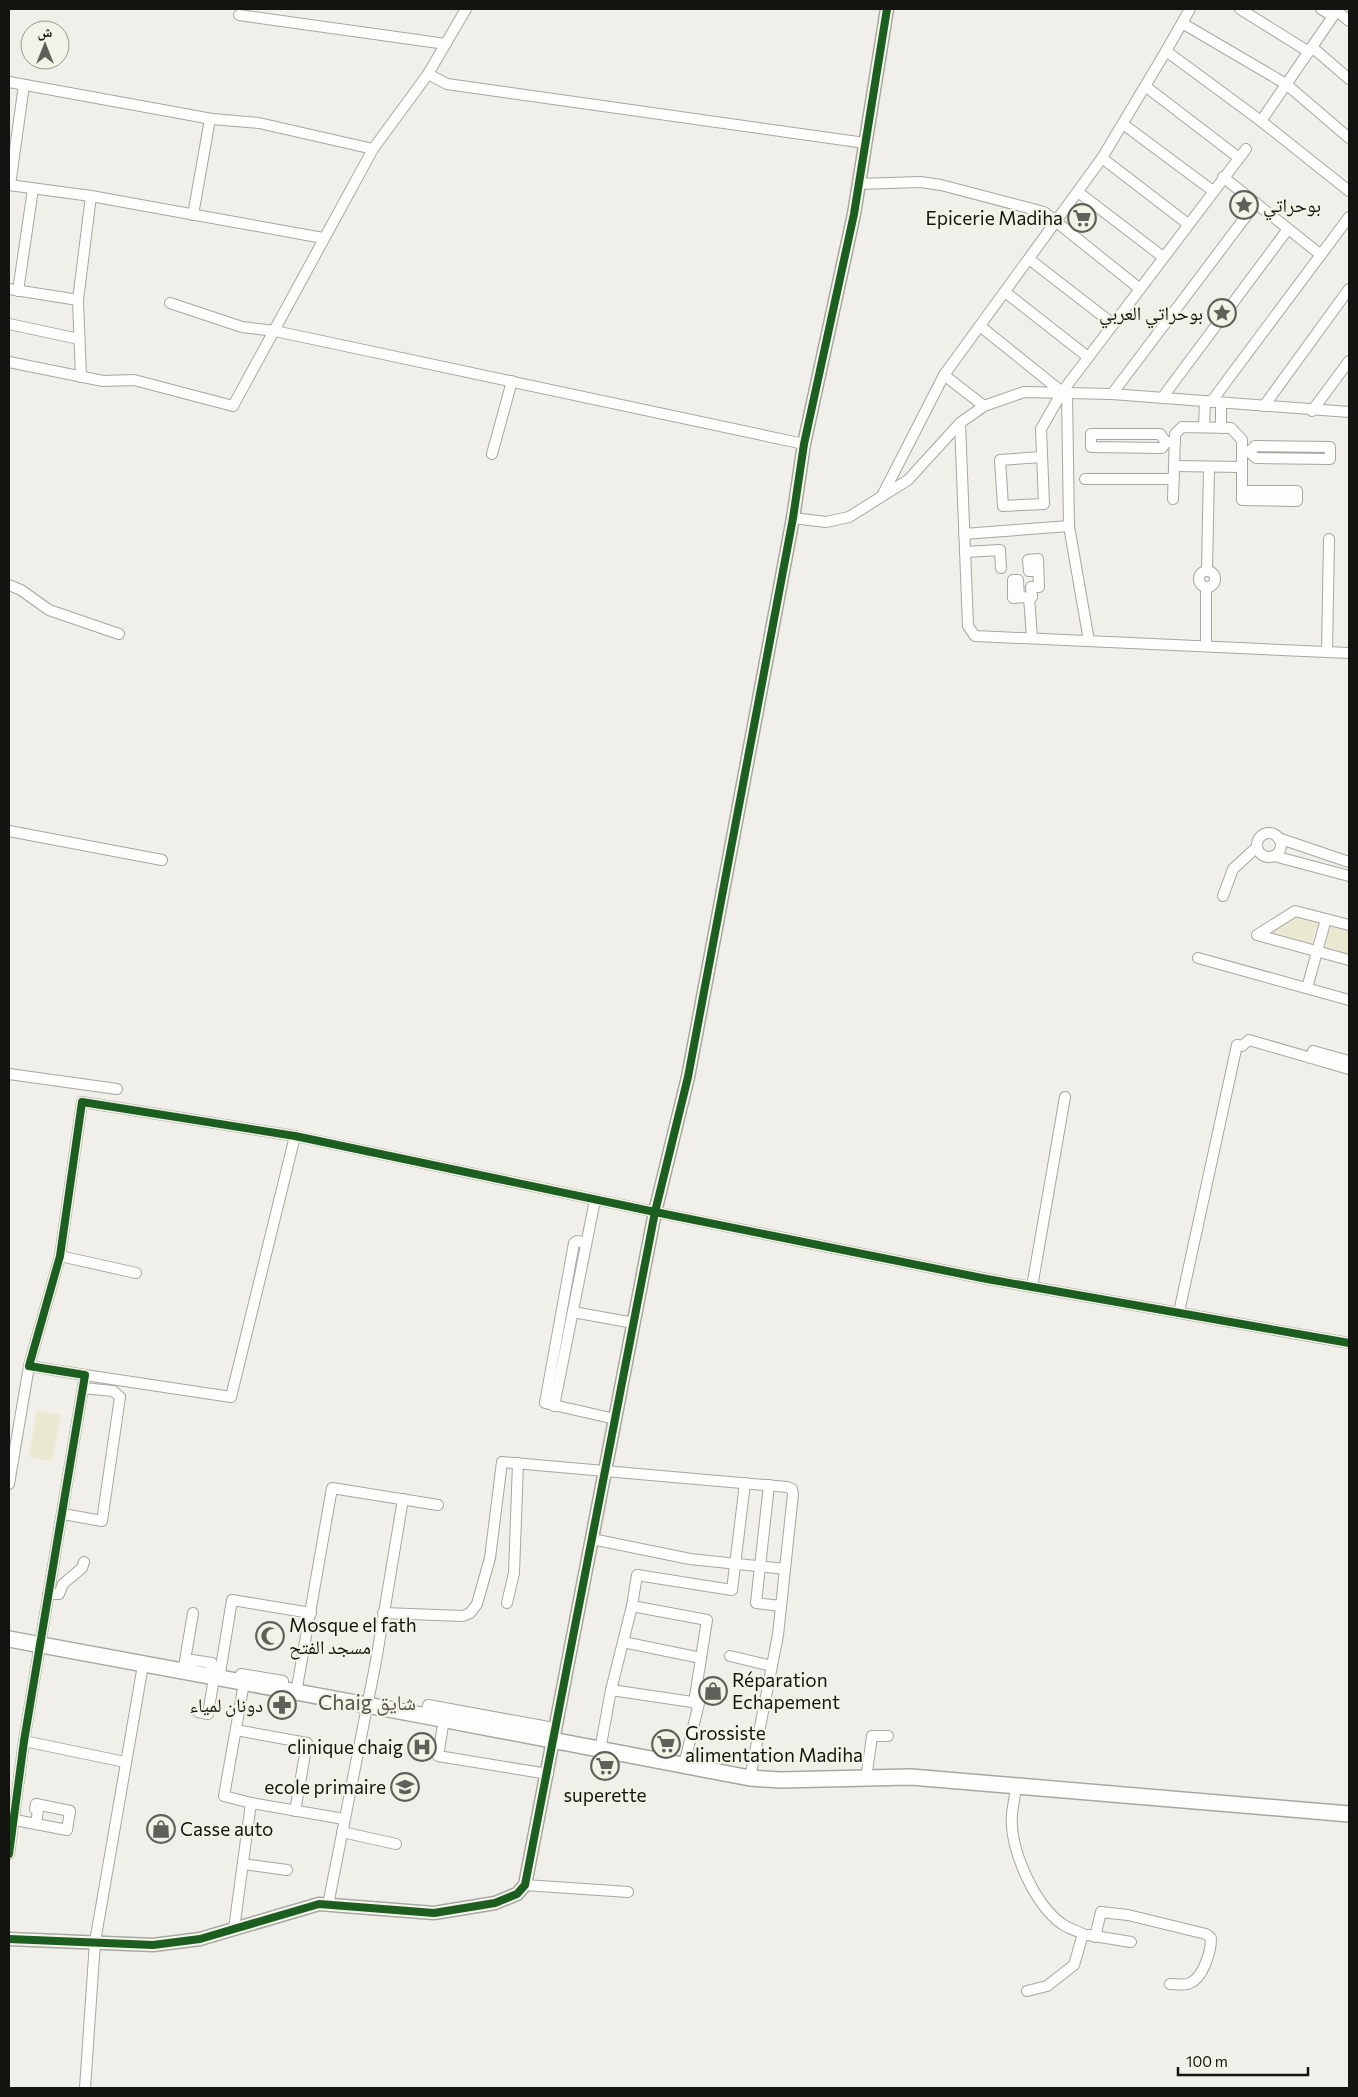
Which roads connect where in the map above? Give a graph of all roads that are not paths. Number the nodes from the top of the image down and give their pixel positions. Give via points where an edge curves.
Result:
1 (466, 9) edge
2 (888, 9) edge
3 (1190, 9) edge
4 (1240, 9) edge
5 (1321, 9) edge
6 (1336, 12) edge
7 (239, 14) dead end
8 (1349, 21) edge
9 (1182, 23) junction
10 (446, 44) junction
11 (1310, 49) junction
12 (1166, 51) junction
13 (428, 74) junction
14 (1349, 79) edge
15 (9, 82) edge
16 (1286, 84) junction
17 (24, 85) junction
18 (1146, 86) junction
19 (210, 119) junction
20 (1261, 121) junction
21 (1123, 124) junction
22 (1349, 138) edge
23 (865, 142) junction
24 (373, 149) junction
25 (1246, 149) dead end
26 (1102, 158) junction
27 (1239, 158) junction
28 (1224, 177) junction
29 (858, 184) junction
30 (9, 185) edge
31 (33, 189) junction
32 (1213, 191) junction
33 (1349, 191) edge
34 (1078, 192) junction
35 (91, 196) junction
36 (1256, 203) junction
37 (193, 215) junction
38 (1349, 217) edge
39 (1056, 221) junction
40 (1188, 224) junction
41 (1288, 229) junction
42 (323, 238) junction
43 (1321, 254) junction
44 (1163, 257) junction
45 (1029, 258) junction
46 (1140, 289) junction
47 (1349, 289) edge
48 (13, 290) edge
49 (1005, 292) junction
50 (78, 300) junction
51 (170, 303) dead end
52 (9, 324) edge
53 (1113, 324) junction
54 (980, 326) junction
55 (276, 331) junction
56 (79, 339) junction
57 (1088, 357) junction
58 (1349, 361) edge
59 (9, 362) edge
60 (944, 375) junction
61 (81, 377) junction
62 (512, 380) junction
63 (1064, 393) junction
64 (1112, 394) junction
65 (1162, 398) junction
66 (1212, 402) junction
67 (984, 406) junction
68 (1264, 406) junction
69 (1312, 411) junction
70 (1349, 412) edge
71 (960, 423) junction
72 (1204, 427) junction
73 (1221, 428) junction
74 (1171, 442) junction
75 (804, 444) junction
76 (1246, 452) junction
77 (492, 454) dead end
78 (1042, 457) junction
79 (1174, 466) junction
80 (1209, 466) junction
81 (1242, 467) junction
82 (1085, 479) dead end
83 (1174, 479) junction
84 (1242, 491) junction
85 (881, 497) junction
86 (1174, 499) dead end
87 (793, 518) junction
88 (1069, 526) junction
89 (964, 534) junction
90 (1329, 538) dead end
91 (965, 552) junction
92 (1001, 568) dead end
93 (1038, 570) dead end
94 (9, 585) edge
95 (119, 634) dead end
96 (1032, 638) junction
97 (1089, 641) junction
98 (1206, 646) junction
99 (1327, 651) junction
100 (1349, 653) edge
101 (9, 831) edge
102 (1278, 838) junction
103 (1257, 847) junction
104 (1274, 856) junction
105 (162, 860) dead end
106 (1349, 862) edge
107 (1349, 876) edge
108 (1223, 896) dead end
109 (1326, 919) junction
110 (1349, 925) edge
111 (1317, 951) junction
112 (1198, 958) dead end
113 (1349, 960) edge
114 (1307, 988) junction
115 (1349, 1000) edge
116 (1311, 1058) junction
117 (1349, 1061) edge
118 (1349, 1069) edge
119 (9, 1074) edge
120 (117, 1089) dead end
121 (1065, 1097) dead end
122 (295, 1136) junction
123 (595, 1200) junction
124 (655, 1212) junction
125 (586, 1243) junction
126 (60, 1256) junction
127 (136, 1273) dead end
128 (1032, 1287) junction
129 (573, 1312) junction
130 (1179, 1312) junction
131 (634, 1323) junction
132 (1349, 1343) edge
133 (28, 1366) junction
134 (85, 1375) junction
135 (83, 1388) junction
136 (554, 1406) junction
137 (615, 1418) junction
138 (518, 1463) junction
139 (605, 1471) junction
140 (745, 1482) junction
141 (9, 1484) edge
142 (769, 1485) junction
143 (403, 1499) junction
144 (438, 1505) dead end
145 (63, 1514) junction
146 (592, 1539) junction
147 (84, 1562) dead end
148 (736, 1565) junction
149 (761, 1568) junction
150 (785, 1569) junction
151 (48, 1594) junction
152 (507, 1603) dead end
153 (632, 1606) junction
154 (781, 1606) junction
155 (193, 1613) dead end
156 (383, 1613) junction
157 (311, 1614) junction
158 (9, 1639) edge
159 (623, 1642) junction
160 (40, 1646) junction
161 (730, 1656) dead end
162 (702, 1658) junction
163 (143, 1666) junction
164 (772, 1666) junction
165 (186, 1673) junction
166 (223, 1679) junction
167 (611, 1690) junction
168 (289, 1691) junction
169 (694, 1702) junction
170 (368, 1705) junction
171 (198, 1712) dead end
172 (426, 1716) junction
173 (444, 1719) junction
174 (236, 1730) junction
175 (553, 1734) junction
176 (888, 1736) dead end
177 (24, 1741) junction
178 (600, 1750) junction
179 (125, 1762) junction
180 (684, 1765) junction
181 (548, 1774) junction
182 (750, 1778) junction
183 (866, 1779) junction
184 (1016, 1791) junction
185 (251, 1803) junction
186 (295, 1811) junction
187 (1349, 1814) edge
188 (344, 1819) junction
189 (15, 1820) junction
190 (1349, 1822) edge
191 (36, 1824) dead end
192 (342, 1832) junction
193 (396, 1844) dead end
194 (9, 1854) edge
195 (243, 1864) junction
196 (287, 1870) dead end
197 (525, 1885) junction
198 (628, 1892) dead end
199 (328, 1905) junction
200 (234, 1929) junction
201 (1083, 1934) junction
202 (1095, 1937) junction
203 (9, 1939) edge
204 (95, 1942) junction
205 (1131, 1942) dead end
206 (1170, 1984) dead end
207 (1027, 1991) dead end
208 (85, 2088) edge

1 - 10 street
2 - 23 street
3 - 9 street
4 - 11 street
5 - 6 street
6 - 8 street
6 - 11 street
7 - 10 street
9 - 12 street
9 - 16 street
10 - 13 street
11 - 14 street
11 - 16 street
12 - 18 street
12 - 20 street
13 - 23 street via 447,84
13 - 24 street
15 - 17 street
16 - 20 street
16 - 22 street
17 - 19 street
17 - 30 street
18 - 21 street
18 - 27 street
19 - 24 street via 260,123
19 - 37 street
20 - 33 street
21 - 26 street
21 - 32 street
23 - 29 street
24 - 42 street
25 - 27 street
26 - 34 street
26 - 40 street
27 - 28 street
28 - 32 street
28 - 36 street
29 - 39 street via 920,182 941,185 1044,212
29 - 75 street
30 - 31 street
31 - 35 street
31 - 48 street
32 - 40 street
34 - 39 street
34 - 44 street
35 - 37 street
35 - 50 street
36 - 41 street
36 - 64 street
37 - 42 street
38 - 43 street
39 - 45 street
39 - 46 street
40 - 44 street
41 - 43 street
41 - 65 street
42 - 55 street
43 - 66 street
44 - 46 street
45 - 49 street
45 - 53 street
46 - 53 street
47 - 68 street
48 - 50 street
49 - 54 street
49 - 57 street
50 - 56 street
51 - 55 street via 242,327
52 - 56 street
53 - 57 street
54 - 60 street
54 - 63 street
55 - 61 street via 233,406 134,380 102,381
55 - 62 street
56 - 61 street
57 - 63 street
58 - 69 street
59 - 61 street
60 - 67 street
60 - 85 street
62 - 75 street
62 - 77 street
63 - 64 street
63 - 67 street via 1024,392
63 - 78 street via 1041,429
63 - 88 street
64 - 65 street
65 - 66 street
66 - 68 street
66 - 72 street
66 - 73 street
67 - 71 street
68 - 69 street
69 - 70 street
71 - 85 street via 908,480
71 - 89 street
72 - 73 street
72 - 74 street via 1182,427
73 - 76 street via 1231,428 1242,440
74 - 74 street via 1160,434 1090,434 1090,446 1162,448
74 - 79 street
75 - 87 street
76 - 76 street via 1255,446 1330,447 1330,459 1256,458
76 - 81 street
78 - 78 street via 1000,460 1003,506 1044,504
79 - 80 street
79 - 83 street
80 - 81 street
80 - 98 street via 1207,571 1215,578 1213,585 1206,588
81 - 84 street
82 - 83 street
83 - 86 street
84 - 84 street via 1297,491 1297,501 1242,500
85 - 87 street via 848,517 826,522
87 - 124 street via 688,1077
88 - 89 street
88 - 97 street
89 - 91 street
90 - 99 street
91 - 92 street via 1000,550
91 - 96 street via 968,626 975,636
93 - 96 street via 1039,587 1032,587 1032,597 1024,597
94 - 95 street via 49,610
96 - 97 street
97 - 98 street
98 - 99 street
99 - 100 street
101 - 105 street
102 - 103 street via 1274,834 1264,834
102 - 104 street via 1280,848
102 - 106 street
103 - 104 street via 1263,856
103 - 108 street via 1233,870
104 - 107 street
109 - 110 street
109 - 111 street
109 - 111 street via 1295,912 1257,935
111 - 113 street
111 - 114 street
112 - 114 street
114 - 115 street
116 - 117 street via 1313,1051
116 - 118 street
116 - 130 street via 1249,1040 1242,1046 1237,1045
119 - 120 street
121 - 128 street
122 - 123 street
122 - 126 street via 82,1102
122 - 134 street via 232,1397
123 - 124 street
123 - 125 street
124 - 128 street
124 - 131 street
125 - 129 street
125 - 136 street via 574,1243 545,1402
126 - 127 street
126 - 133 street
128 - 130 street
129 - 131 street
129 - 136 street
130 - 132 street
131 - 137 street
133 - 134 street
133 - 141 street
134 - 135 street
135 - 145 street
135 - 145 street via 112,1391 120,1397 102,1521
136 - 137 street
137 - 139 street
138 - 139 street
138 - 152 street via 514,1573
138 - 156 street via 502,1462 490,1558 477,1604 470,1613 463,1616
139 - 140 street
139 - 146 street
140 - 142 street
140 - 148 street
142 - 149 street
142 - 150 street via 787,1487 793,1494
143 - 144 street
143 - 156 street
143 - 157 street via 332,1488
145 - 151 street
146 - 148 street
146 - 175 street
147 - 151 street via 58,1594
148 - 149 street
148 - 153 street via 732,1590 637,1575
149 - 150 street
149 - 154 street via 756,1603
150 - 154 street
151 - 160 street
153 - 159 street
153 - 162 street via 707,1620
154 - 164 street
155 - 165 street
156 - 170 street
157 - 166 street via 232,1600
157 - 168 street
158 - 160 main road
159 - 162 street
159 - 167 street
160 - 163 main road
160 - 177 street
161 - 164 street
162 - 169 street
163 - 165 main road
163 - 179 street
164 - 182 street
165 - 166 main road
166 - 168 main road
166 - 171 street via 208,1714
166 - 174 street
167 - 169 street
167 - 178 street
168 - 170 main road
169 - 180 street via 699,1703
170 - 172 main road
170 - 188 street
172 - 173 main road
172 - 175 street via 428,1704
173 - 175 main road
173 - 181 street via 438,1756
174 - 185 street via 224,1796
174 - 186 street via 307,1743
175 - 178 main road
175 - 181 street
176 - 183 street via 872,1736
177 - 179 street
177 - 189 street
178 - 180 main road
179 - 204 street
180 - 182 main road
181 - 197 street
182 - 183 main road
183 - 184 main road via 911,1777
184 - 187 main road
184 - 190 main road
184 - 201 street via 1013,1830 1023,1872 1052,1914 1062,1924
185 - 186 street
185 - 195 street
186 - 188 street
188 - 192 street
189 - 191 street
189 - 194 street
192 - 193 street
192 - 199 street
195 - 196 street
195 - 200 street
197 - 198 street
197 - 199 street via 517,1894 495,1903 434,1913
199 - 200 street via 319,1904
200 - 204 street via 174,1944
201 - 202 street
201 - 207 street via 1074,1965 1047,1986
202 - 205 street
202 - 206 street via 1101,1912 1128,1915 1206,1934 1211,1938 1210,1949 1192,1983
203 - 204 street
204 - 208 street

